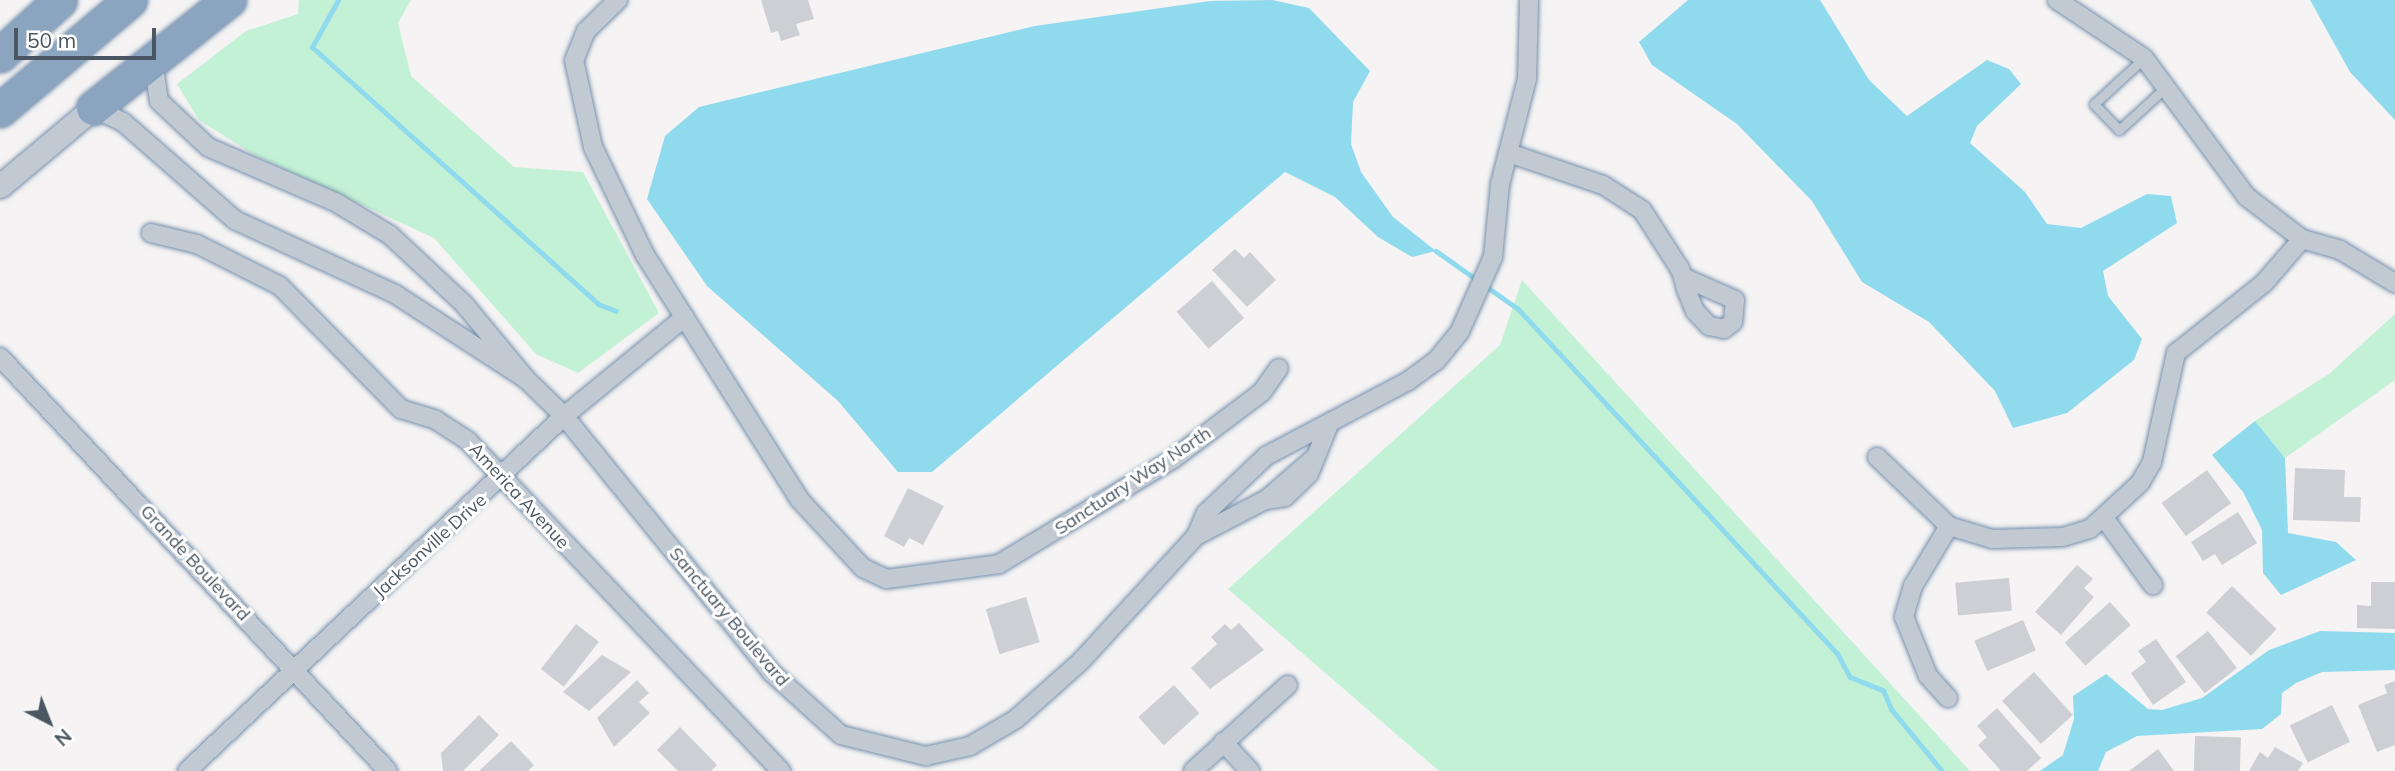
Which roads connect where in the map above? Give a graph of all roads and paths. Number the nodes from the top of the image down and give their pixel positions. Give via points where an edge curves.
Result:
1 (60, 0) edge
2 (130, 0) edge
3 (229, 0) edge
4 (618, 0) edge
5 (1529, 0) edge
6 (2057, 0) edge
7 (0, 55) edge
8 (2144, 58) junction
9 (153, 61) junction
10 (2166, 87) junction
11 (93, 108) junction
12 (0, 110) edge
13 (1508, 153) junction
14 (0, 186) edge
15 (151, 233) dead end
16 (2302, 239) junction
17 (1683, 277) dead end
18 (2395, 284) edge
19 (684, 317) junction
20 (0, 357) edge
21 (1279, 368) dead end
22 (526, 379) junction
23 (564, 416) junction
24 (1330, 422) junction
25 (1877, 457) dead end
26 (504, 479) junction
27 (2105, 519) junction
28 (1949, 526) junction
29 (1196, 536) junction
30 (2153, 585) dead end
31 (294, 669) junction
32 (1287, 685) dead end
33 (1948, 698) dead end
34 (1223, 742) junction
35 (187, 771) edge
36 (388, 771) edge
37 (781, 771) edge
38 (1193, 771) edge
39 (1250, 771) edge

1 - 7 highway
2 - 12 highway
3 - 9 highway
4 - 19 street via 586,31 574,60 593,147 645,255
5 - 13 street, Sanctuary Boulevard via 1527,79
6 - 8 street
8 - 10 street
8 - 10 lane via 2094,104 2119,130
9 - 11 highway
9 - 22 street, Sanctuary Boulevard via 159,101 208,147 335,202 390,235 464,304
10 - 16 street via 2247,197
11 - 14 street
11 - 22 street, Sanctuary Boulevard via 123,121 234,220 395,294
13 - 17 street via 1602,184 1642,210
13 - 24 street, Sanctuary Boulevard via 1493,257 1460,331 1436,361 1408,381
15 - 26 street, America Avenue via 197,244 280,286 401,410 436,420
16 - 18 street via 2340,250
16 - 27 street via 2264,283 2176,353 2152,462
19 - 21 street, Sanctuary Way North via 799,499 863,568 887,579 999,564 1173,459 1262,392
19 - 23 street, Jacksonville Drive
20 - 31 street, Grande Boulevard
22 - 23 street, Sanctuary Boulevard
23 - 26 street, Jacksonville Drive
23 - 29 street, Sanctuary Boulevard via 771,672 841,735 892,750 926,756 971,746 1016,719 1081,661
24 - 29 street, Sanctuary Boulevard via 1266,456 1206,513
24 - 29 street, Sanctuary Boulevard via 1314,458 1266,500
25 - 28 street
26 - 31 street, Jacksonville Drive
26 - 37 street, America Avenue
27 - 28 street via 2063,537 1992,539
27 - 30 street
28 - 33 street via 1913,586 1904,617 1927,676
31 - 35 street, Jacksonville Drive
31 - 36 street, Grande Boulevard
32 - 34 street
34 - 38 street
34 - 39 street

